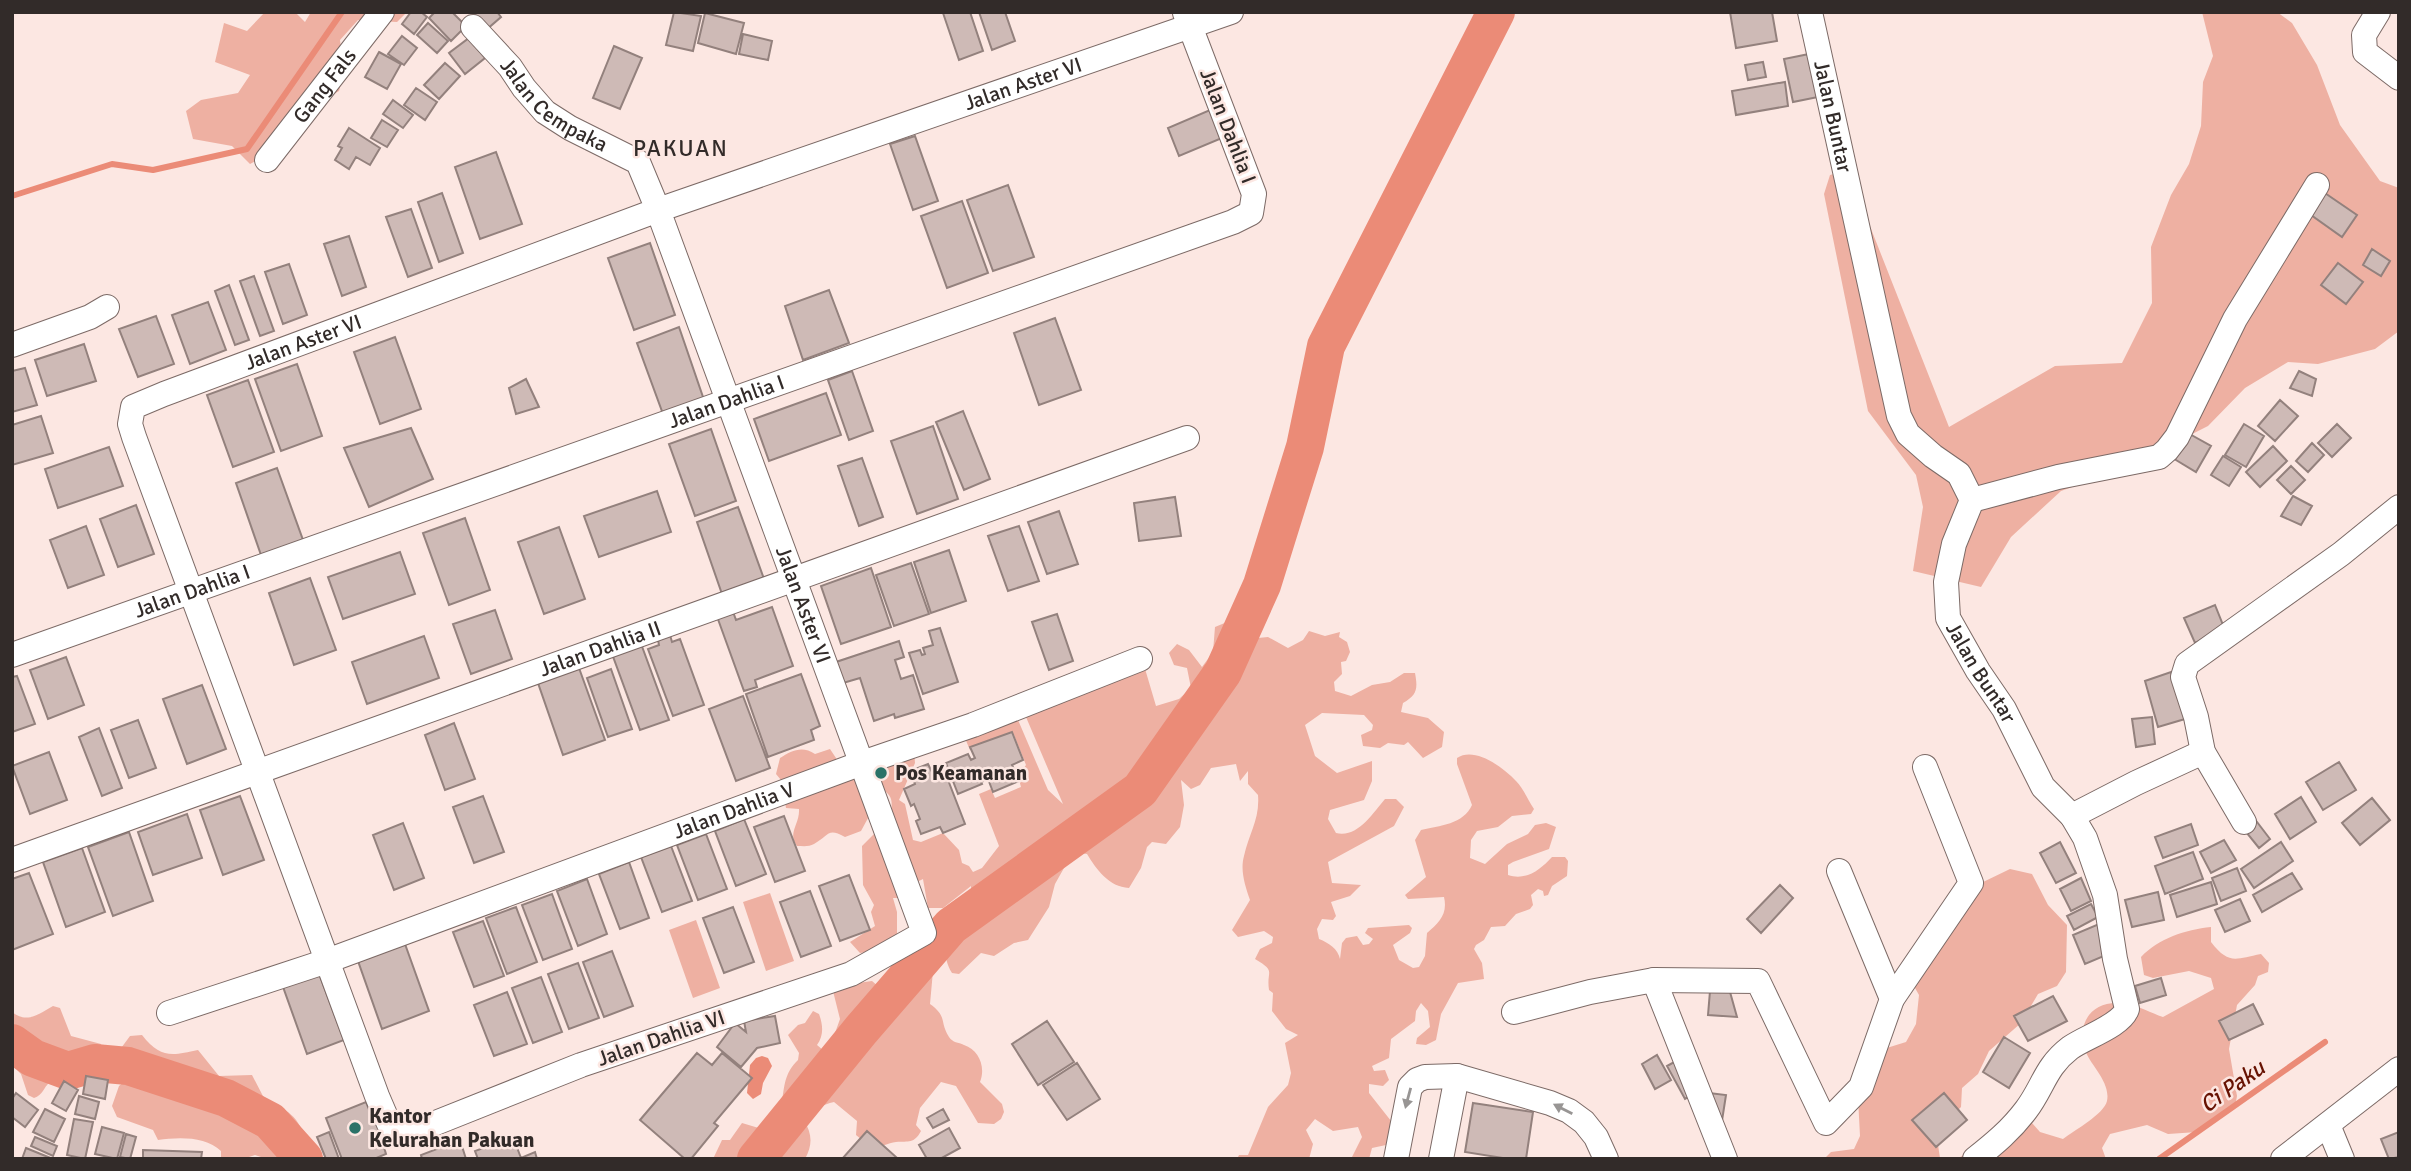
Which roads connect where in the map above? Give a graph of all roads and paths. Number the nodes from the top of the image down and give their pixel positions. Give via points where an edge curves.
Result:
1 (382, 12) edge
2 (1231, 12) edge
3 (1810, 12) edge
4 (2378, 12) edge
5 (1188, 20) edge
6 (473, 27) dead end
7 (2399, 78) edge
8 (268, 160) dead end
9 (2316, 185) dead end
10 (658, 209) junction
11 (107, 307) dead end
12 (12, 345) edge
13 (729, 401) junction
14 (1187, 438) dead end
15 (1972, 500) junction
16 (2399, 507) edge
17 (795, 579) junction
18 (191, 592) junction
19 (12, 655) edge
20 (1140, 659) dead end
21 (2203, 752) junction
22 (862, 763) junction
23 (1925, 767) dead end
24 (257, 772) junction
25 (2072, 817) junction
26 (2244, 822) dead end
27 (12, 860) edge
28 (1839, 871) dead end
29 (327, 961) junction
30 (1654, 980) junction
31 (1892, 999) junction
32 (1514, 1012) dead end
33 (169, 1013) dead end
34 (2399, 1069) edge
35 (1457, 1076) junction
36 (2328, 1125) junction
37 (1396, 1159) edge
38 (1441, 1159) edge
39 (1606, 1159) edge
40 (1724, 1159) edge
41 (1975, 1159) edge
42 (2283, 1159) edge
43 (2342, 1159) edge

1 - 8 street, Gang Fals
2 - 5 street, Jalan Aster VI
3 - 15 street, Jalan Buntar via 1899,416 1908,434 1959,474
4 - 7 street via 2364,35 2365,52
5 - 10 street, Jalan Aster VI
5 - 13 street, Jalan Dahlia I via 1254,194 1251,213
6 - 10 street, Jalan Cempaka via 545,112 638,162
9 - 15 street via 2235,319 2167,450 2159,457
10 - 13 street, Jalan Aster VI
10 - 18 street, Jalan Aster VI via 133,408 130,424 134,437
11 - 12 street
13 - 17 street, Jalan Aster VI
13 - 18 street, Jalan Dahlia I
14 - 17 street, Jalan Dahlia II
15 - 25 street, Jalan Buntar via 1954,544 1946,582 1948,618 2004,709 2043,787
16 - 21 street via 2187,664 2183,677
17 - 22 street, Jalan Aster VI
17 - 24 street, Jalan Dahlia II
18 - 19 street, Jalan Dahlia I
18 - 24 street
20 - 22 street, Jalan Dahlia V
21 - 25 street
21 - 26 street
22 - 29 street, Jalan Dahlia V
22 - 29 street, Jalan Dahlia VI via 924,933 851,974 581,1065 418,1130 400,1130 389,1124
23 - 31 street via 1971,883
24 - 27 street, Jalan Dahlia II
24 - 29 street
25 - 41 street, Jalan Buntar via 2099,873 2126,1012 2069,1049 2047,1071 2028,1108 2006,1134
28 - 31 street
29 - 33 street, Jalan Dahlia V
30 - 31 street via 1758,981 1826,1123 1861,1087
30 - 32 street
30 - 40 street
34 - 36 street
35 -> 37 street via 1425,1077 1410,1087
35 - 38 street
39 -> 35 street via 1596,1137 1569,1111
36 - 42 street
36 - 43 street

